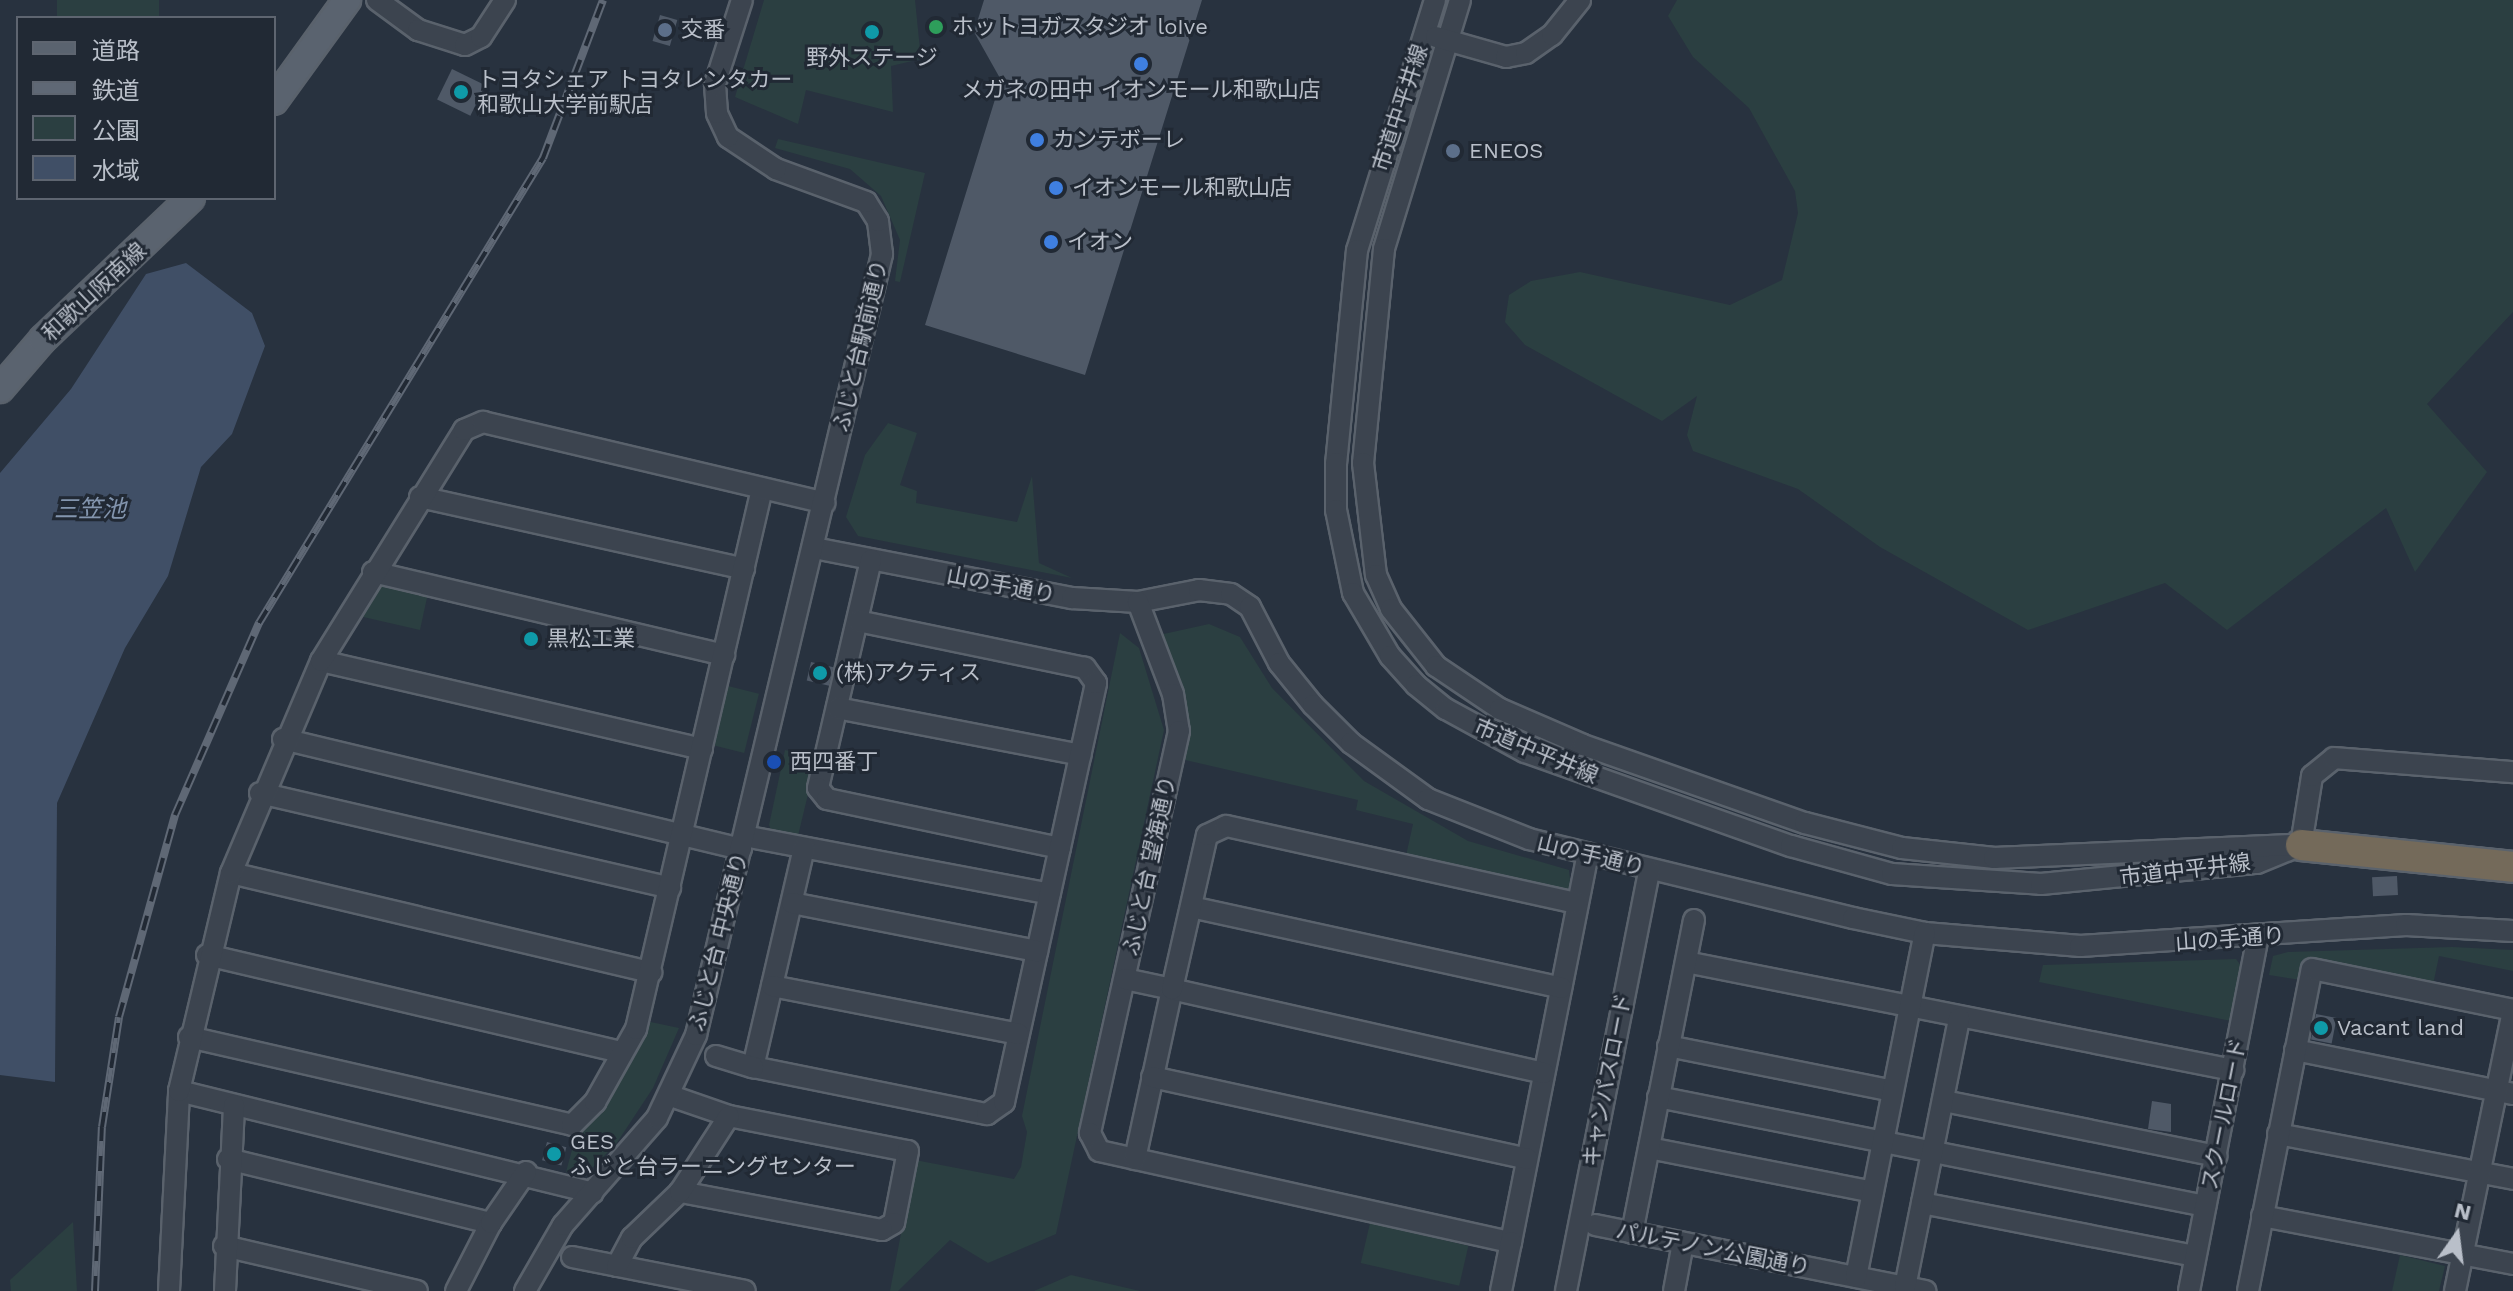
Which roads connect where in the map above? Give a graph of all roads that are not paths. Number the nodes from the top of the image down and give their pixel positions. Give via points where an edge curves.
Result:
1 (347, 0) edge
2 (377, 0) edge
3 (505, 0) edge
4 (742, 0) edge
5 (1435, 0) edge
6 (1460, 0) edge
7 (1580, 0) edge
8 (1424, 33) junction
9 (1446, 40) junction
10 (276, 98) edge
11 (189, 200) edge
12 (0, 389) edge
13 (762, 489) junction
14 (420, 497) junction
15 (825, 503) junction
16 (814, 548) junction
17 (871, 560) junction
18 (744, 569) junction
19 (373, 572) junction
20 (1138, 602) junction
21 (858, 621) junction
22 (724, 655) junction
23 (321, 661) junction
24 (837, 708) junction
25 (283, 739) junction
26 (702, 749) junction
27 (1080, 755) junction
28 (2513, 772) edge
29 (260, 793) junction
30 (683, 835) junction
31 (742, 842) junction
32 (2301, 845) junction
33 (804, 848) junction
34 (1060, 848) junction
35 (1588, 854) junction
36 (2513, 867) edge
37 (1649, 870) junction
38 (231, 873) junction
39 (670, 888) junction
40 (1050, 894) junction
41 (792, 903) junction
42 (1577, 903) junction
43 (1191, 907) junction
44 (1694, 920) dead end
45 (2513, 931) edge
46 (1925, 933) junction
47 (2258, 937) junction
48 (1037, 951) junction
49 (207, 955) junction
50 (1686, 962) junction
51 (651, 972) junction
52 (1125, 979) junction
53 (772, 986) junction
54 (1561, 988) junction
55 (1172, 989) junction
56 (1910, 1009) junction
57 (2513, 1010) edge
58 (1959, 1018) junction
59 (1018, 1034) junction
60 (189, 1037) junction
61 (1668, 1046) junction
62 (2295, 1050) junction
63 (621, 1052) junction
64 (716, 1056) dead end
65 (753, 1067) junction
66 (2233, 1070) junction
67 (1544, 1073) junction
68 (1152, 1077) junction
69 (179, 1091) junction
70 (1893, 1091) junction
71 (2504, 1093) edge
72 (671, 1096) junction
73 (1658, 1097) junction
74 (1944, 1101) junction
75 (234, 1105) junction
76 (729, 1116) junction
77 (2278, 1134) junction
78 (1883, 1143) junction
79 (1649, 1148) junction
80 (1933, 1152) junction
81 (2216, 1156) junction
82 (228, 1159) junction
83 (1135, 1159) junction
84 (1527, 1159) junction
85 (526, 1172) junction
86 (2479, 1173) junction
87 (2513, 1179) edge
88 (680, 1192) junction
89 (1873, 1192) junction
90 (593, 1193) junction
91 (1922, 1203) junction
92 (2205, 1206) junction
93 (2262, 1216) junction
94 (491, 1223) junction
95 (1595, 1225) dead end
96 (1632, 1233) junction
97 (1511, 1242) junction
98 (1683, 1243) junction
99 (224, 1246) junction
100 (2462, 1254) junction
101 (2195, 1256) junction
102 (572, 1257) dead end
103 (2513, 1264) edge
104 (617, 1266) junction
105 (1856, 1277) junction
106 (1915, 1289) edge
107 (169, 1291) edge
108 (225, 1291) edge
109 (417, 1291) edge
110 (456, 1291) edge
111 (525, 1291) edge
112 (745, 1291) edge
113 (1501, 1291) edge
114 (1566, 1291) edge
115 (1674, 1291) edge
116 (2189, 1291) edge
117 (2248, 1291) edge
118 (2455, 1291) edge

1 - 10 main road
2 - 3 street via 418,30 465,45 481,37
4 - 15 street, ふじと台駅前通り via 715,84 717,113 728,137 776,169 866,202 878,221 882,254
5 - 8 street, 市道中平井線
6 - 9 street, 市道中平井線
7 - 9 street via 1552,35 1526,53 1506,57
8 - 9 street
8 - 32 street, 市道中平井線 via 1357,250 1336,463 1338,524 1353,593 1390,656 1416,685 1446,709 1525,752 1791,846 1892,874 2041,884 2257,863
9 - 32 street, 市道中平井線 via 1384,249 1363,463 1376,575 1411,640 1464,688 1526,721 1805,823 1946,855 2121,852 2259,842
11 - 12 main road, 和歌山阪南線 via 43,339
13 - 14 street via 483,422 464,430
13 - 15 street
13 - 18 street
14 - 18 street
14 - 19 street
15 - 16 street
16 - 17 street, 山の手通り
16 - 31 street, ふじと台 中央通り
17 - 20 street, 山の手通り via 1072,598
17 - 21 street
18 - 22 street
19 - 22 street
19 - 23 street
20 - 35 street, 山の手通り via 1199,590 1231,594 1250,607 1279,663 1313,705 1390,774 1428,799 1485,824
20 - 52 street, ふじと台 望海通り via 1173,694 1179,731
21 - 24 street
21 - 27 street via 1085,668 1096,683
22 - 26 street
23 - 25 street
23 - 26 street
24 - 27 street
24 - 34 street via 818,788 827,799
25 - 29 street
25 - 30 street
26 - 30 street
27 - 34 street
28 - 32 street via 2334,758 2312,776
29 - 38 street
29 - 39 street
30 - 31 street
30 - 39 street
31 - 33 street
31 - 72 street, ふじと台 中央通り via 696,1035
32 - 36 highway
33 - 40 street
33 - 41 street
34 - 40 street
35 - 37 street, 山の手通り
35 - 42 street
37 - 46 street, 山の手通り
37 - 114 street, キャンパスロード
38 - 49 street
38 - 51 street
39 - 51 street
40 - 48 street
41 - 48 street
41 - 53 street
42 - 43 street via 1226,826 1207,835
42 - 54 street
43 - 54 street
43 - 55 street
44 - 50 street
45 - 47 street, 山の手通り via 2406,925
46 - 47 street, 山の手通り via 2080,946
46 - 56 street
47 - 66 street, スクールロード
48 - 59 street
49 - 60 street
49 - 63 street
50 - 56 street
50 - 61 street
51 - 63 street via 636,1029
52 - 55 street
52 - 83 street, ふじと台 望海通り via 1090,1133 1099,1151
53 - 59 street
53 - 65 street
54 - 67 street
55 - 67 street
55 - 68 street
56 - 58 street
56 - 70 street
57 - 62 street via 2312,969
57 - 71 street
58 - 66 street
58 - 74 street
59 - 65 street via 1004,1102 987,1114
60 - 63 street via 572,1125 595,1102
60 - 69 street
61 - 70 street
61 - 73 street
62 - 71 street
62 - 77 street
64 - 65 street
66 - 81 street, スクールロード
67 - 84 street
68 - 83 street
68 - 84 street
69 - 75 street
69 - 107 street
70 - 78 street
71 - 86 street
72 - 76 street
72 - 90 street, ふじと台 中央通り
73 - 78 street
73 - 79 street
74 - 80 street
74 - 81 street
75 - 82 street
75 - 85 street
76 - 88 street
76 - 88 street via 908,1151 894,1223 882,1230
77 - 86 street
77 - 93 street
78 - 80 street
78 - 89 street
79 - 89 street
79 - 96 street
80 - 91 street
80 - 92 street
81 - 92 street, スクールロード
82 - 94 street
82 - 99 street
83 - 97 street
84 - 97 street
85 - 90 street
85 - 94 street
86 - 87 street
86 - 100 street
88 - 104 street via 632,1238
89 - 105 street
90 - 111 street, ふじと台 中央通り via 563,1225
91 - 101 street
91 - 106 street
92 - 101 street, スクールロード
93 - 100 street
93 - 117 street
94 - 110 street
95 - 96 street, パルテノン公園通り
96 - 98 street, パルテノン公園通り
97 - 113 street
98 - 105 street, パルテノン公園通り
98 - 115 street
99 - 108 street
99 - 109 street
100 - 103 street
100 - 118 street
101 - 116 street, スクールロード
102 - 104 street
104 - 112 street
105 - 106 street, パルテノン公園通り

